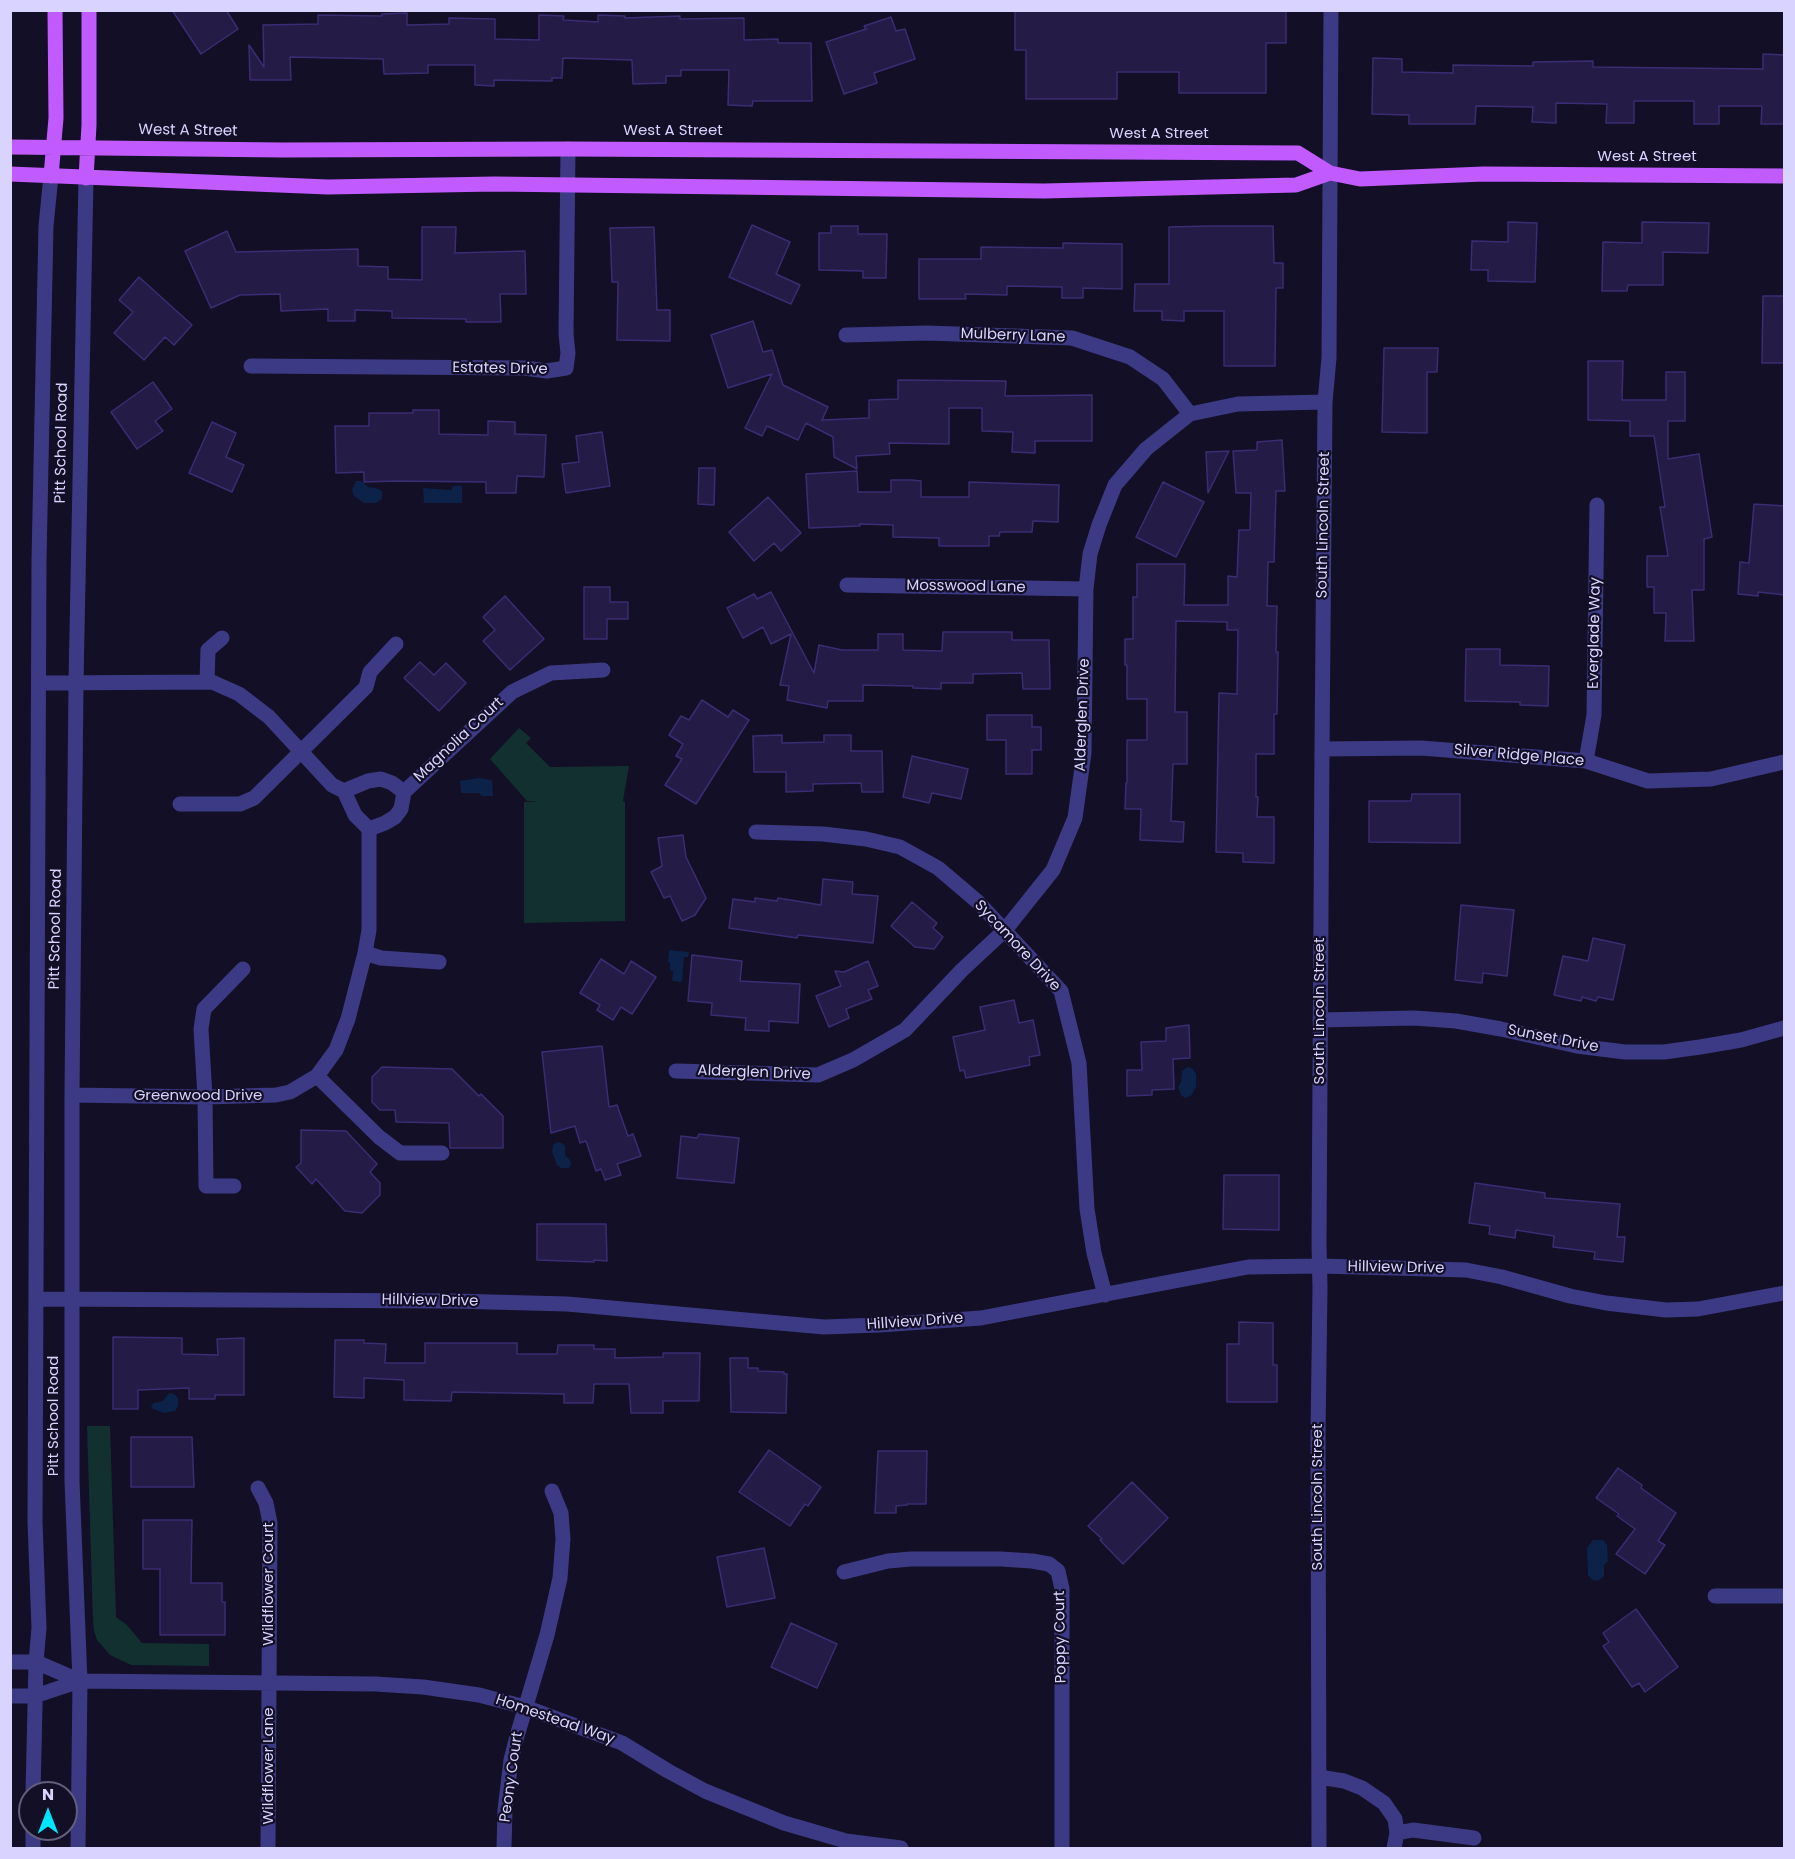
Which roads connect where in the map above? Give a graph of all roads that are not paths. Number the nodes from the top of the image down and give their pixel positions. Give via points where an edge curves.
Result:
1 (55, 10) edge
2 (89, 10) edge
3 (1331, 10) edge
4 (10, 147) edge
5 (54, 147) junction
6 (88, 148) junction
7 (568, 149) junction
8 (1330, 173) junction
9 (10, 174) edge
10 (51, 176) junction
11 (1785, 176) edge
12 (86, 178) junction
13 (567, 185) junction
14 (846, 335) dead end
15 (250, 366) dead end
16 (1325, 402) junction
17 (1190, 414) junction
18 (1597, 505) dead end
19 (847, 585) dead end
20 (1086, 589) junction
21 (222, 638) dead end
22 (396, 644) dead end
23 (603, 670) dead end
24 (39, 682) junction
25 (207, 682) junction
26 (76, 683) junction
27 (1322, 749) junction
28 (300, 753) junction
29 (1586, 760) junction
30 (1785, 762) edge
31 (344, 792) junction
32 (404, 792) junction
33 (180, 804) dead end
34 (369, 829) junction
35 (756, 832) dead end
36 (1005, 930) junction
37 (365, 953) junction
38 (440, 962) dead end
39 (243, 969) dead end
40 (1320, 1020) junction
41 (1785, 1028) edge
42 (676, 1071) dead end
43 (317, 1076) junction
44 (72, 1095) junction
45 (205, 1097) junction
46 (442, 1153) dead end
47 (234, 1186) dead end
48 (1320, 1266) junction
49 (1785, 1293) edge
50 (1105, 1295) junction
51 (36, 1299) junction
52 (72, 1299) junction
53 (258, 1488) dead end
54 (552, 1491) dead end
55 (844, 1572) dead end
56 (1715, 1596) dead end
57 (1785, 1596) edge
58 (10, 1662) edge
59 (36, 1662) junction
60 (80, 1681) junction
61 (269, 1683) junction
62 (10, 1696) edge
63 (35, 1696) junction
64 (525, 1707) junction
65 (1319, 1777) junction
66 (33, 1781) edge
67 (1397, 1833) junction
68 (1474, 1838) dead end
69 (821, 1841) edge
70 (78, 1848) edge
71 (268, 1848) edge
72 (504, 1848) edge
73 (901, 1848) edge
74 (1062, 1848) edge
75 (1318, 1848) edge
76 (1394, 1848) edge

1 - 5 main road, Pitt School Road
2 - 6 main road, Pitt School Road
3 - 8 street, South Lincoln Street
4 - 5 main road, West A Street
5 - 6 main road, West A Street
5 - 10 main road, Pitt School Road
6 - 7 main road, West A Street
6 - 12 main road, Pitt School Road
7 - 8 main road, West A Street via 1298,153
7 - 13 street, Estates Drive
8 - 11 main road, West A Street via 1360,179 1484,174
8 - 13 main road via 1296,185 1055,191
8 - 16 street, South Lincoln Street via 1329,358
9 - 10 main road
10 - 12 main road
10 - 24 street, Pitt School Road via 46,226
12 - 13 main road via 328,187
12 - 26 street, Pitt School Road
13 - 15 street, Estates Drive via 566,368 547,371
14 - 17 street, Mulberry Lane via 927,333 1072,338 1130,357 1163,379
16 - 17 street, Alderglen Drive via 1238,404
16 - 27 street, South Lincoln Street
17 - 20 street, Alderglen Drive via 1146,449 1115,485 1090,554
18 - 29 street, Everglade Way via 1594,715
19 - 20 street, Mosswood Lane
20 - 36 street, Alderglen Drive via 1084,753 1075,818 1053,870
21 - 25 street via 208,650
22 - 28 street via 370,672 366,687
23 - 32 street, Magnolia Court via 551,674 512,692
24 - 26 street
24 - 51 street, Pitt School Road
25 - 26 street
25 - 28 street via 239,694 262,711
26 - 44 street, Pitt School Road
27 - 29 street, Silver Ridge Place via 1421,748
27 - 40 street, South Lincoln Street
28 - 31 street
28 - 33 street via 254,798 240,804
29 - 30 street, Silver Ridge Place via 1648,781 1711,779
31 - 32 street via 381,779
31 - 34 street via 355,815
32 - 34 street, Magnolia Court via 395,817
34 - 37 street, Greenwood Drive via 369,930
35 - 36 street, Sycamore Drive via 866,838 900,847 938,868
36 - 42 street, Alderglen Drive via 905,1030 853,1060 818,1075
36 - 50 street, Sycamore Drive via 1061,991 1079,1064 1087,1209
37 - 38 street via 381,958
37 - 43 street, Greenwood Drive via 336,1050
39 - 45 street via 204,1009 201,1029
40 - 41 street, Sunset Drive via 1456,1021 1625,1052 1700,1047
40 - 48 street, South Lincoln Street
43 - 45 street, Greenwood Drive via 290,1092 276,1095
43 - 46 street via 400,1153
44 - 45 street, Greenwood Drive
44 - 52 street, Pitt School Road
45 - 47 street via 206,1186
48 - 49 street, Hillview Drive via 1466,1270 1570,1296 1666,1310 1698,1309
48 - 50 street, Hillview Drive via 1248,1267
48 - 65 street, South Lincoln Street
50 - 52 street, Hillview Drive via 981,1318 824,1327 567,1304
51 - 52 street, Hillview Drive
51 - 59 street, Pitt School Road
52 - 60 street, Pitt School Road via 72,1481
53 - 61 street, Wildflower Court via 270,1523
54 - 64 street, Peony Court via 561,1513 560,1578
55 - 74 street, Poppy Court via 911,1559 1032,1561 1049,1564 1058,1571 1062,1589
56 - 57 street
58 - 59 street, Homestead Way
59 - 60 street, Homestead Way
59 - 63 street, Pitt School Road
60 - 61 street, Homestead Way
60 - 63 street, Homestead Way
60 - 70 street, Pitt School Road
61 - 64 street, Homestead Way via 423,1687 496,1698
61 - 71 street, Wildflower Lane
62 - 63 street, Homestead Way
63 - 66 street, Pitt School Road
64 - 69 street, Homestead Way via 622,1743 705,1791
64 - 72 street, Peony Court via 512,1760
65 - 67 street via 1362,1788 1384,1803 1395,1819
65 - 75 street, South Lincoln Street
67 - 68 street via 1413,1830
67 - 76 street
69 - 73 street, Homestead Way

